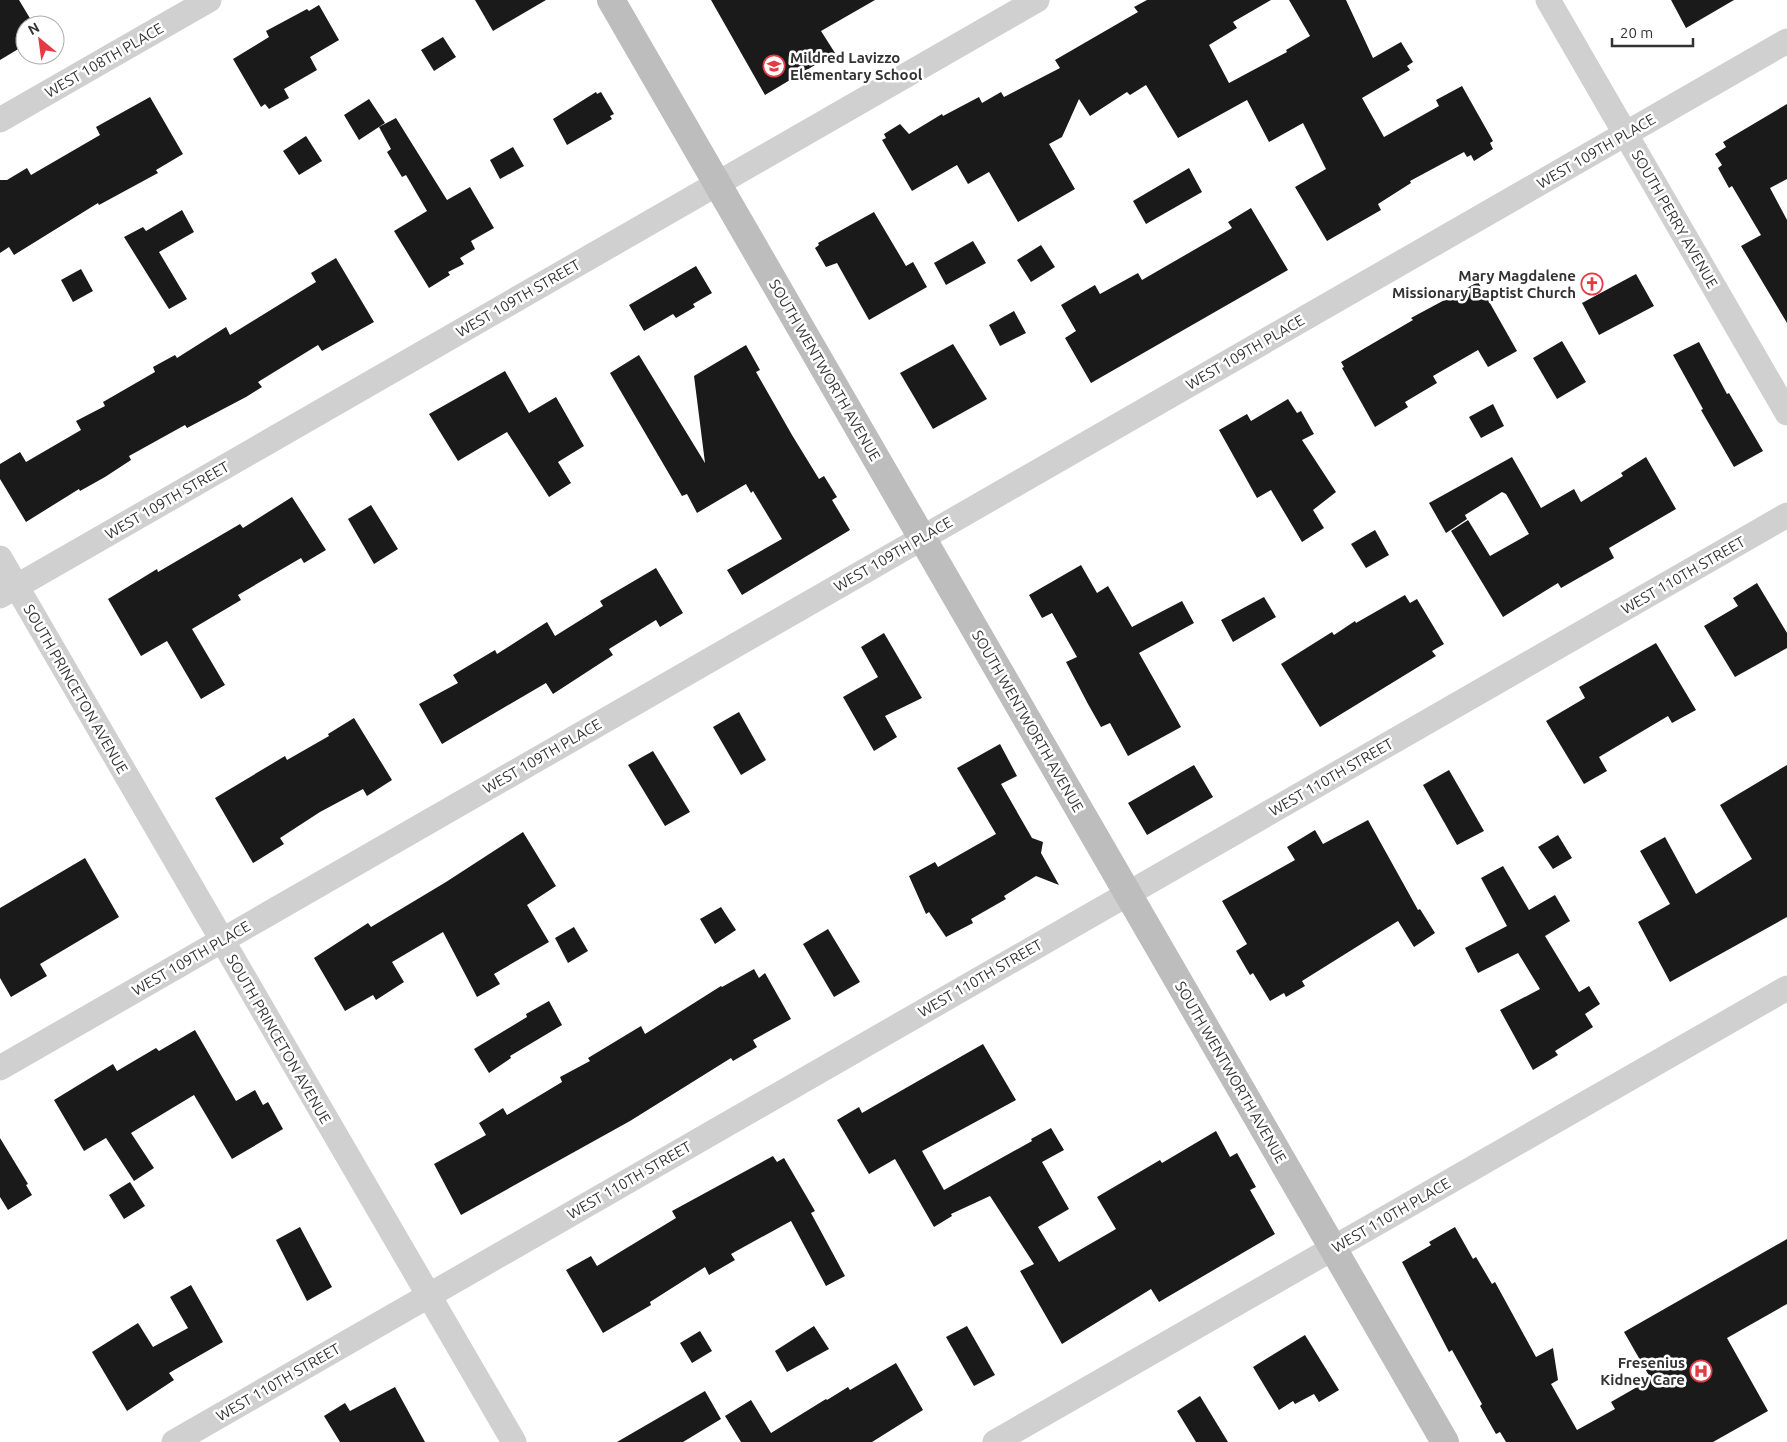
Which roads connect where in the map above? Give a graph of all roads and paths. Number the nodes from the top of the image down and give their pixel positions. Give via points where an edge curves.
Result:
1 (209, 0) edge
2 (611, 0) edge
3 (1037, 0) edge
4 (1548, 0) edge
5 (1787, 41) edge
6 (0, 120) edge
7 (1625, 134) junction
8 (717, 184) junction
9 (1787, 413) edge
10 (1787, 515) edge
11 (922, 538) junction
12 (0, 558) edge
13 (8, 591) edge
14 (1128, 894) junction
15 (222, 940) junction
16 (1787, 988) edge
17 (0, 1068) edge
18 (1333, 1248) junction
19 (428, 1295) junction
20 (174, 1442) edge
21 (514, 1442) edge
22 (995, 1442) edge
23 (1445, 1442) edge

1 - 6 street, WEST 108TH PLACE
2 - 8 street, SOUTH WENTWORTH AVENUE
3 - 8 street, WEST 109TH STREET
4 - 7 street, SOUTH PERRY AVENUE
5 - 7 street, WEST 109TH PLACE
7 - 9 street, SOUTH PERRY AVENUE
7 - 11 street, WEST 109TH PLACE
8 - 11 street, SOUTH WENTWORTH AVENUE
8 - 13 street, WEST 109TH STREET
10 - 14 street, WEST 110TH STREET
11 - 14 street, SOUTH WENTWORTH AVENUE
11 - 15 street, WEST 109TH PLACE
12 - 13 street, SOUTH PRINCETON AVENUE
13 - 15 street, SOUTH PRINCETON AVENUE
14 - 18 street, SOUTH WENTWORTH AVENUE
14 - 19 street, WEST 110TH STREET
15 - 17 street, WEST 109TH PLACE
15 - 19 street, SOUTH PRINCETON AVENUE
16 - 18 street, WEST 110TH PLACE
18 - 22 street, WEST 110TH PLACE
18 - 23 street, SOUTH WENTWORTH AVENUE
19 - 20 street, WEST 110TH STREET
19 - 21 street, SOUTH PRINCETON AVENUE

